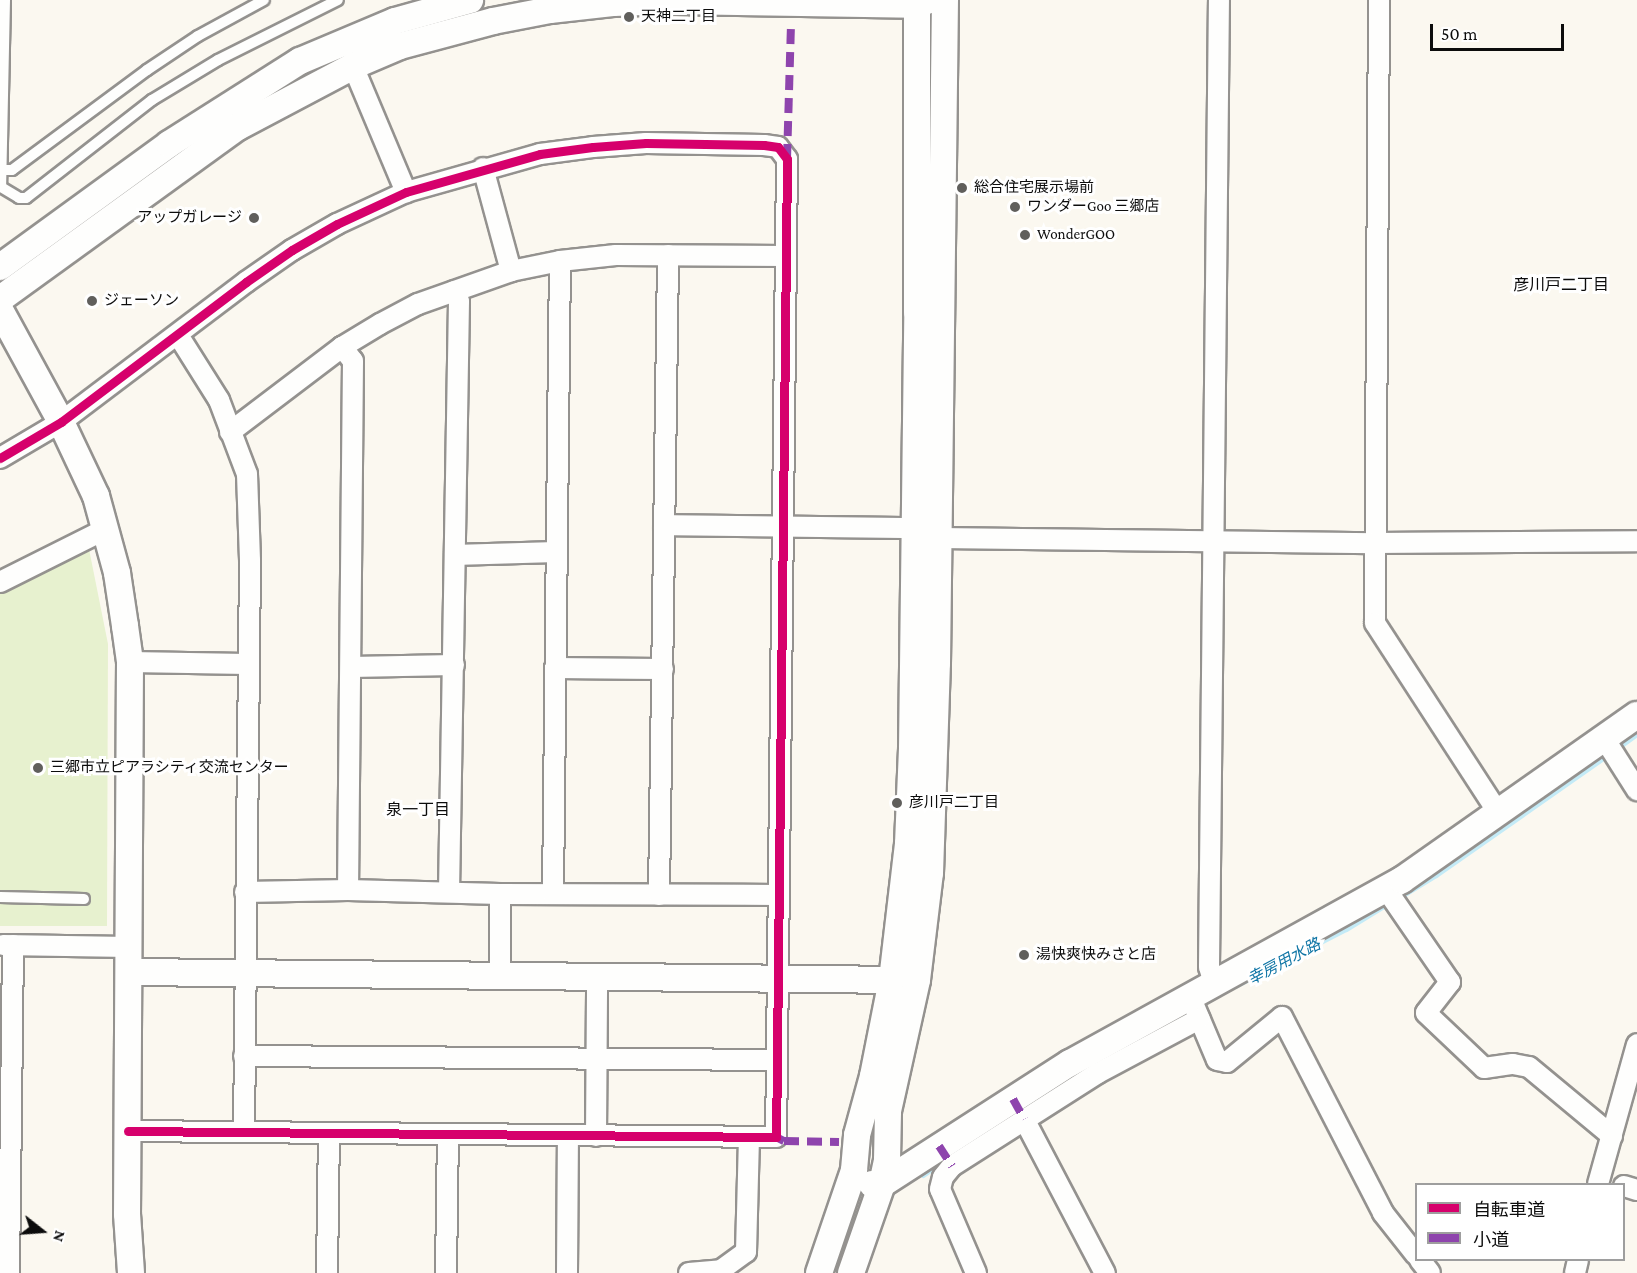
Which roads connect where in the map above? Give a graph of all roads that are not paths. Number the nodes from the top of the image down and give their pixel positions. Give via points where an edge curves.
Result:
1 (5, 0) edge
2 (264, 0) edge
3 (338, 0) edge
4 (470, 0) edge
5 (945, 0) edge
6 (1219, 0) edge
7 (1379, 0) edge
8 (921, 2) edge
9 (353, 66) junction
10 (483, 168) junction
11 (2, 170) junction
12 (406, 192) junction
13 (668, 255) junction
14 (786, 256) junction
15 (560, 261) junction
16 (0, 267) edge
17 (511, 271) junction
18 (454, 291) junction
19 (0, 299) edge
20 (0, 310) edge
21 (178, 334) junction
22 (342, 347) junction
23 (61, 422) junction
24 (230, 432) junction
25 (0, 458) edge
26 (664, 525) junction
27 (782, 527) junction
28 (915, 528) junction
29 (106, 529) junction
30 (939, 538) junction
31 (1213, 540) junction
32 (1637, 541) edge
33 (1375, 543) junction
34 (555, 552) junction
35 (455, 555) junction
36 (0, 582) edge
37 (130, 662) junction
38 (247, 664) junction
39 (454, 665) junction
40 (351, 667) junction
41 (555, 668) junction
42 (663, 669) junction
43 (1637, 715) edge
44 (1611, 747) junction
45 (1637, 790) edge
46 (1499, 814) junction
47 (348, 890) junction
48 (245, 892) junction
49 (448, 892) junction
50 (500, 894) junction
51 (553, 894) junction
52 (659, 895) junction
53 (778, 895) junction
54 (1391, 895) junction
55 (0, 897) edge
56 (84, 899) dead end
57 (7, 945) edge
58 (129, 947) junction
59 (129, 972) junction
60 (245, 973) junction
61 (500, 975) junction
62 (597, 977) junction
63 (777, 979) junction
64 (904, 980) junction
65 (1214, 984) junction
66 (1195, 1007) junction
67 (1637, 1044) edge
68 (244, 1056) junction
69 (596, 1058) junction
70 (776, 1060) junction
71 (1024, 1119) junction
72 (128, 1131) junction
73 (244, 1131) junction
74 (329, 1133) junction
75 (448, 1134) junction
76 (568, 1136) junction
77 (596, 1136) junction
78 (1612, 1136) junction
79 (749, 1137) junction
80 (1605, 1183) edge
81 (851, 1184) junction
82 (882, 1184) junction
83 (1415, 1254) edge
84 (1421, 1261) edge
85 (9, 1273) edge
86 (131, 1273) edge
87 (327, 1273) edge
88 (446, 1273) edge
89 (567, 1273) edge
90 (688, 1273) edge
91 (819, 1273) edge
92 (850, 1273) edge
93 (976, 1273) edge
94 (1105, 1273) edge
95 (1430, 1273) edge

1 - 11 lane
2 - 11 lane via 213,27 120,89 12,171
3 - 11 lane via 218,60 152,100 26,198 2,187
4 - 16 street via 395,21 300,61 169,144
5 - 30 street
6 - 31 street
7 - 33 street
8 - 9 street via 674,1 550,10 400,46
8 - 28 street
9 - 12 street
9 - 19 street via 238,127
10 - 12 street
10 - 14 street via 540,154 646,143 778,147 787,159
10 - 17 street
12 - 21 street via 292,250
13 - 14 street
13 - 15 street
13 - 26 street
14 - 27 street
15 - 17 street
15 - 34 street
17 - 18 street
18 - 22 street via 418,304
18 - 35 street via 459,301
20 - 23 street
21 - 23 street
21 - 24 street via 219,400
22 - 24 street
22 - 40 street via 353,361
23 - 25 street
23 - 29 street via 82,462
24 - 38 street via 247,474
26 - 27 street
26 - 42 street
27 - 28 street
27 - 53 street
28 - 64 street
29 - 36 street
29 - 37 street via 117,573
30 - 31 street
30 - 64 street via 930,873
31 - 33 street
31 - 65 street via 1209,966
32 - 33 street
33 - 46 street via 1375,623
34 - 35 street
34 - 41 street
35 - 39 street
37 - 38 street
37 - 58 street
38 - 48 street
39 - 40 street
39 - 49 street
40 - 47 street
41 - 42 street
41 - 51 street
42 - 52 street
43 - 44 street
44 - 45 street
44 - 46 street
46 - 54 street
47 - 48 street
47 - 49 street
48 - 60 street
49 - 50 street
50 - 51 street
50 - 61 street
51 - 52 street
52 - 53 street
53 - 63 street
54 - 65 street
54 - 78 street via 1450,981 1426,1013 1484,1068 1513,1064 1529,1067
55 - 56 lane
57 - 58 street
57 - 85 street
58 - 59 street
59 - 60 street
59 - 72 street
60 - 61 street
60 - 68 street
61 - 62 street
62 - 63 street
62 - 69 street
63 - 64 street
63 - 70 street
64 - 81 street via 857,1135
64 - 82 street
65 - 66 street
66 - 71 street
66 - 82 street via 1070,1063
66 - 83 street via 1217,1060 1227,1062 1282,1017 1383,1212
67 - 78 street
68 - 69 street
68 - 73 street
69 - 70 street
69 - 77 street
70 - 79 street via 776,1137
71 - 93 street via 952,1166 943,1177 940,1189
71 - 94 street
72 - 73 street
72 - 86 street
73 - 74 street
74 - 75 street
74 - 87 street
75 - 76 street
75 - 88 street
76 - 77 street
76 - 89 street
77 - 79 street
78 - 80 street
79 - 90 street via 746,1252 721,1270
81 - 82 street
81 - 91 street
82 - 92 street
84 - 95 street

